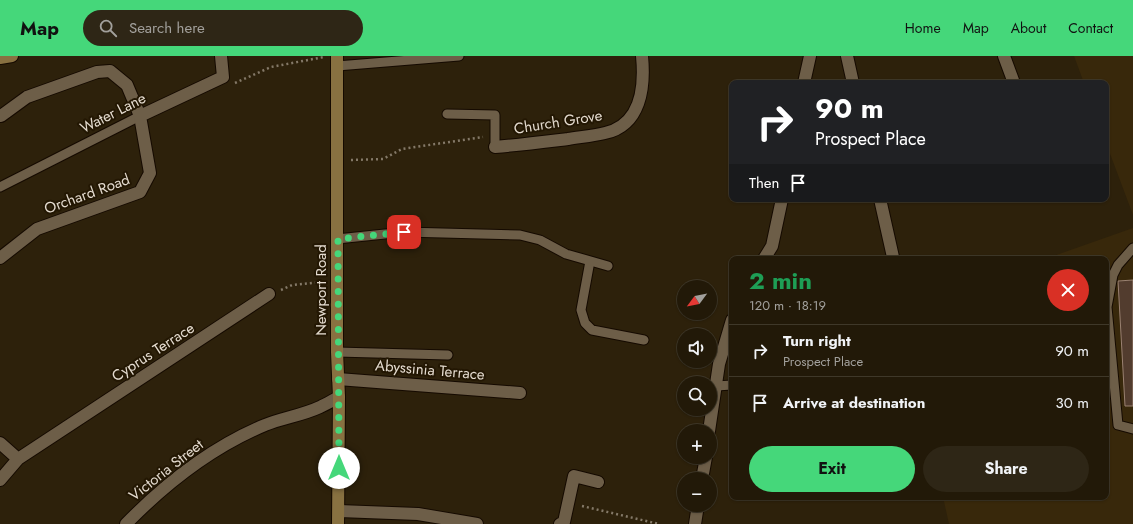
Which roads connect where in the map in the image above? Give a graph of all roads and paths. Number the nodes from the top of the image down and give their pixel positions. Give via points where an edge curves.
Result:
1 (12, 56) edge
2 (221, 56) edge
3 (459, 56) edge
4 (642, 56) edge
5 (810, 56) edge
6 (847, 56) edge
7 (1004, 56) edge
8 (0, 58) edge
9 (337, 61) edge
10 (805, 80) edge
11 (853, 80) edge
12 (1013, 80) edge
13 (229, 86) dead end
14 (447, 114) dead end
15 (1, 116) edge
16 (140, 116) junction
17 (495, 146) junction
18 (338, 160) junction
19 (0, 187) edge
20 (781, 202) edge
21 (881, 202) edge
22 (338, 239) junction
23 (1133, 248) edge
24 (766, 256) edge
25 (893, 256) edge
26 (0, 258) edge
27 (590, 261) junction
28 (608, 266) dead end
29 (337, 282) junction
30 (269, 294) joint
31 (1109, 297) edge
32 (1109, 328) edge
33 (729, 330) edge
34 (644, 340) dead end
35 (337, 352) junction
36 (448, 355) dead end
37 (338, 379) junction
38 (717, 379) edge
39 (729, 385) edge
40 (717, 386) edge
41 (520, 393) dead end
42 (339, 397) junction
43 (1133, 429) edge
44 (0, 443) edge
45 (18, 459) junction
46 (0, 480) edge
47 (598, 482) dead end
48 (568, 503) junction
49 (339, 512) junction
50 (697, 512) edge
51 (126, 524) edge
52 (338, 524) edge
53 (477, 524) edge
54 (560, 524) edge
55 (659, 524) edge
56 (695, 524) edge

1 - 8 street
2 - 16 street, Water Lane via 222,77
3 - 9 lane
4 - 17 street, Church Grove via 643,88 635,112 622,125 606,133 523,145
5 - 10 street
6 - 11 street
7 - 12 street
9 - 13 path via 326,57 271,67
9 - 18 street, Newport Road
14 - 17 lane via 495,115
15 - 16 street, Orchard Road via 27,97 96,72 110,71 127,85
16 - 19 lane, Water Lane
16 - 26 street, Orchard Road via 150,172 140,192 37,229
17 - 18 path via 492,136 402,149 382,159
18 - 22 street, Newport Road
20 - 24 street via 772,246
21 - 25 street
22 - 27 lane via 404,232 520,235 540,240 566,254
22 - 29 street, Newport Road
23 - 31 lane via 1118,265
27 - 28 lane
27 - 34 lane via 581,310 586,323 592,330
29 - 30 path via 292,285
29 - 35 street, Newport Road
30 - 45 street, Cyprus Terrace
32 - 43 lane via 1118,425
33 - 38 street
35 - 36 lane
35 - 37 street, Newport Road
37 - 41 street, Abyssinia Terrace
37 - 42 street, Newport Road
39 - 40 lane
42 - 49 street, Newport Road
42 - 51 street, Victoria Street via 319,407 265,426 221,447 196,463 148,501
44 - 45 street
45 - 46 street, Cyprus Terrace
47 - 48 street via 574,476
48 - 54 street via 564,522
48 - 55 path
49 - 52 street, Newport Road
49 - 53 street via 418,514
50 - 56 street

